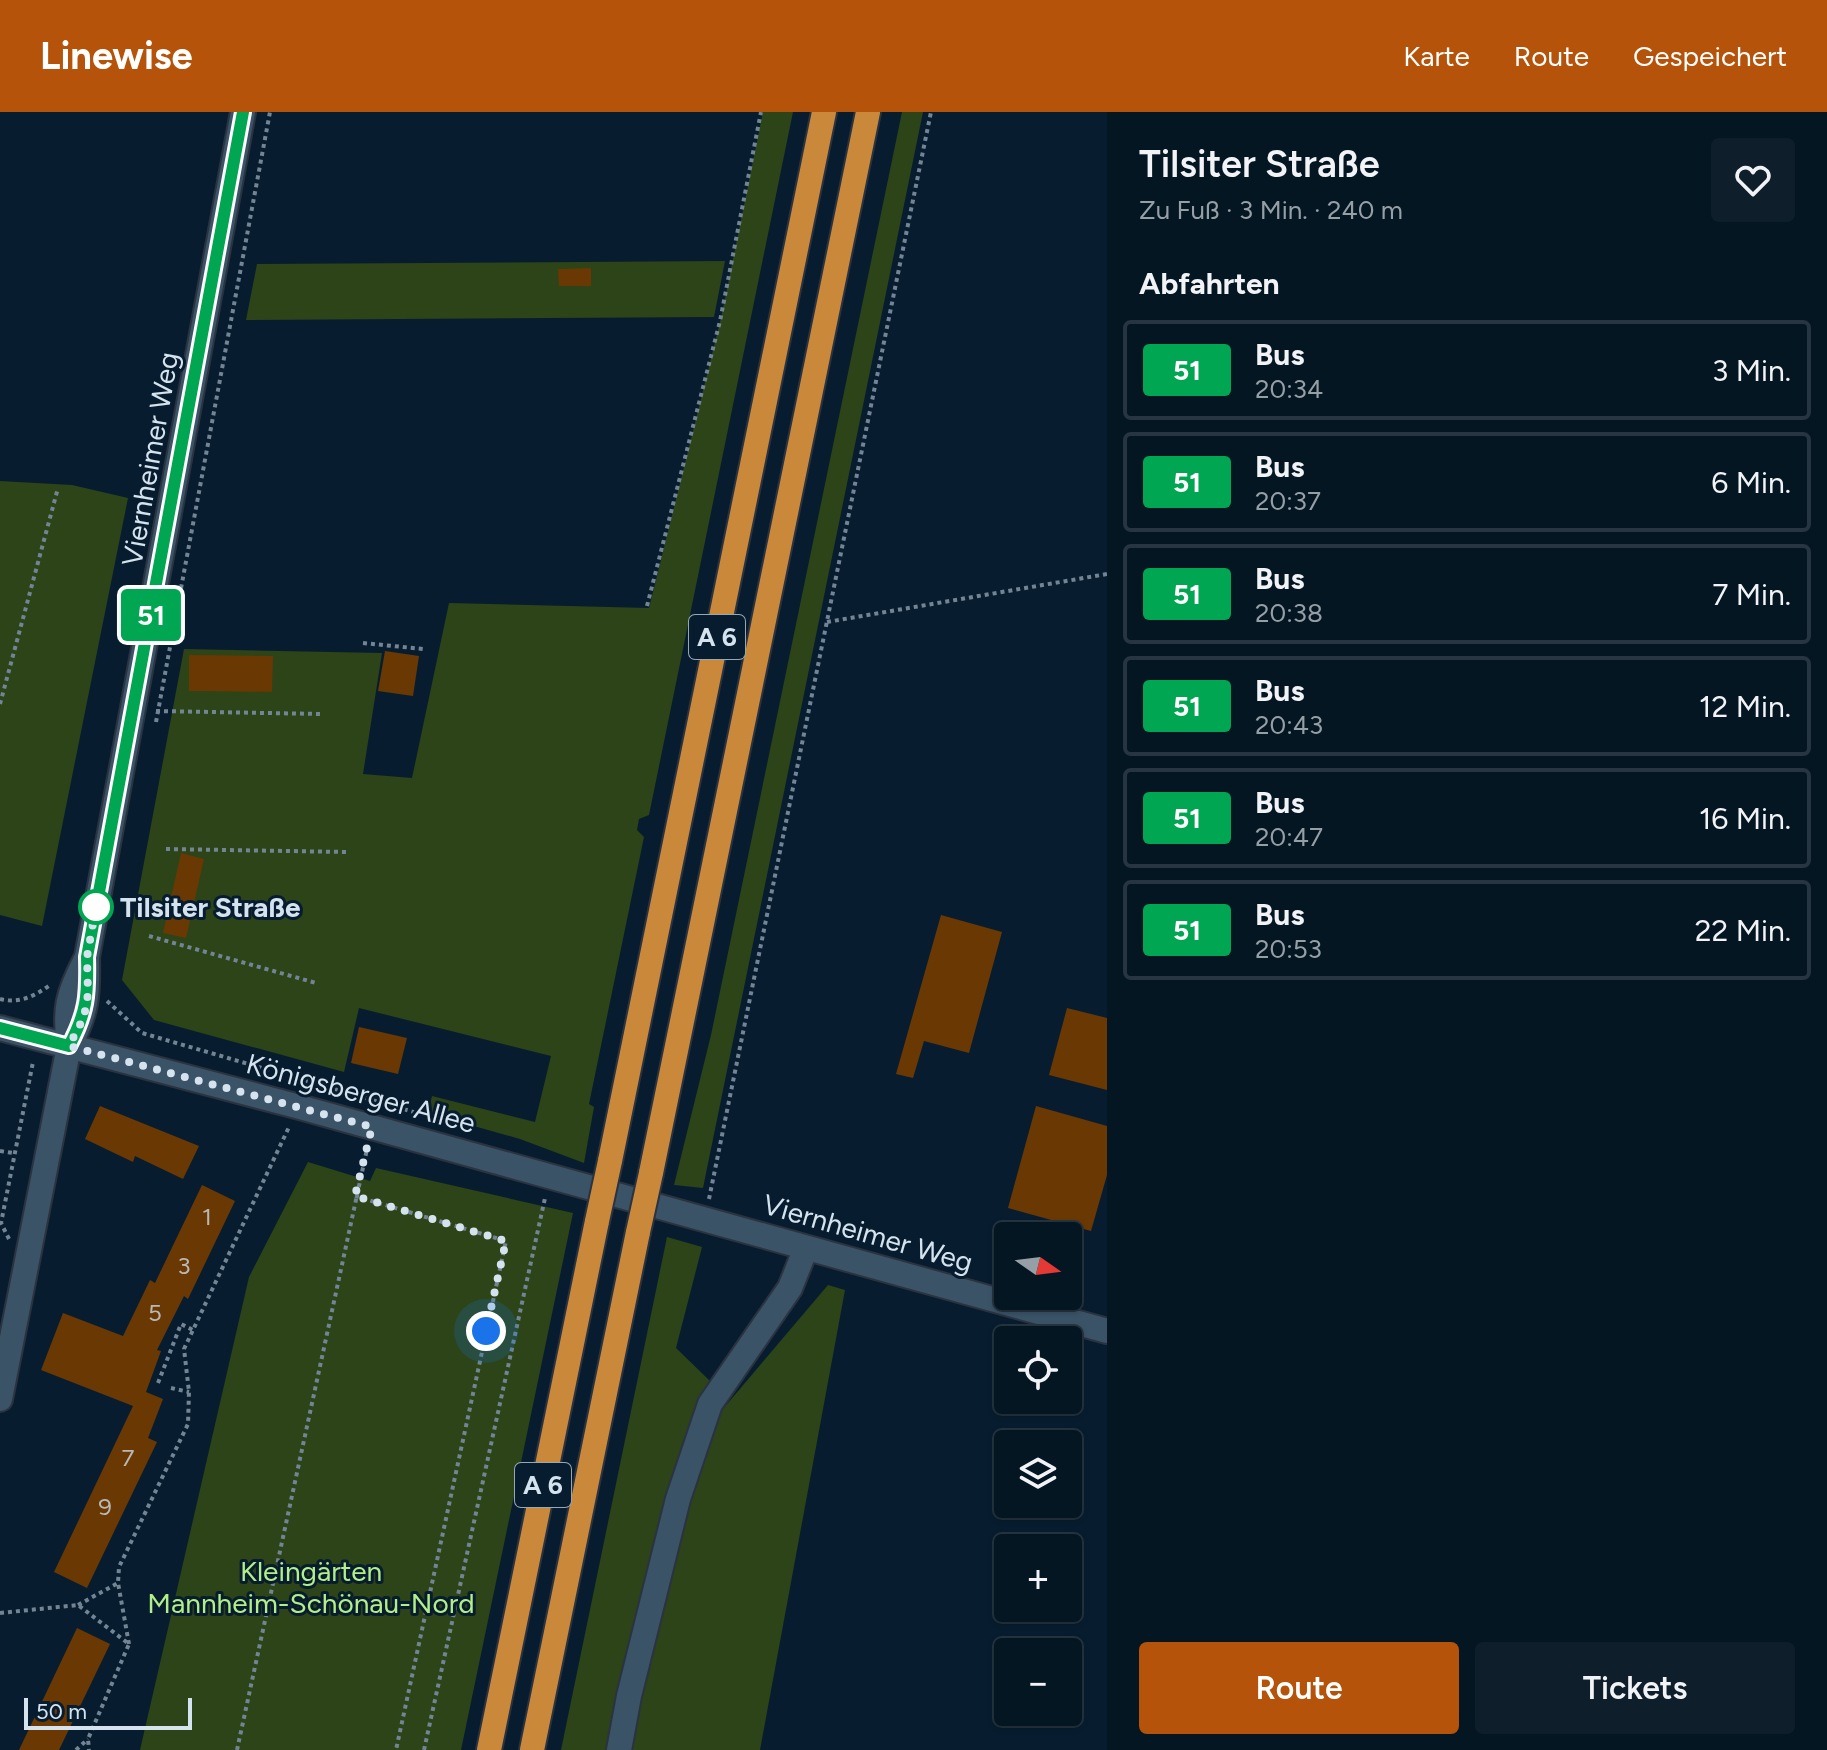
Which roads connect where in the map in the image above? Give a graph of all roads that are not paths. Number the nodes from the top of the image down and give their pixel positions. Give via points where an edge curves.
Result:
1 (243, 112) edge
2 (824, 112) edge
3 (868, 112) edge
4 (0, 1028) edge
5 (69, 1046) junction
6 (705, 1219) joint
7 (806, 1248) junction
8 (1107, 1331) edge
9 (0, 1399) edge
10 (489, 1750) edge
11 (532, 1750) edge
12 (619, 1750) edge

1 - 5 street, Viernheimer Weg via 87,957 65,1013
2 - 10 highway, A 6, bridge
3 - 11 highway, A 6, bridge
4 - 5 street, Königsberger Allee
5 - 6 street, Königsberger Allee
5 - 9 street
6 - 7 street, Viernheimer Weg
7 - 8 street, Viernheimer Weg
7 - 12 street via 790,1288 710,1404 678,1499

